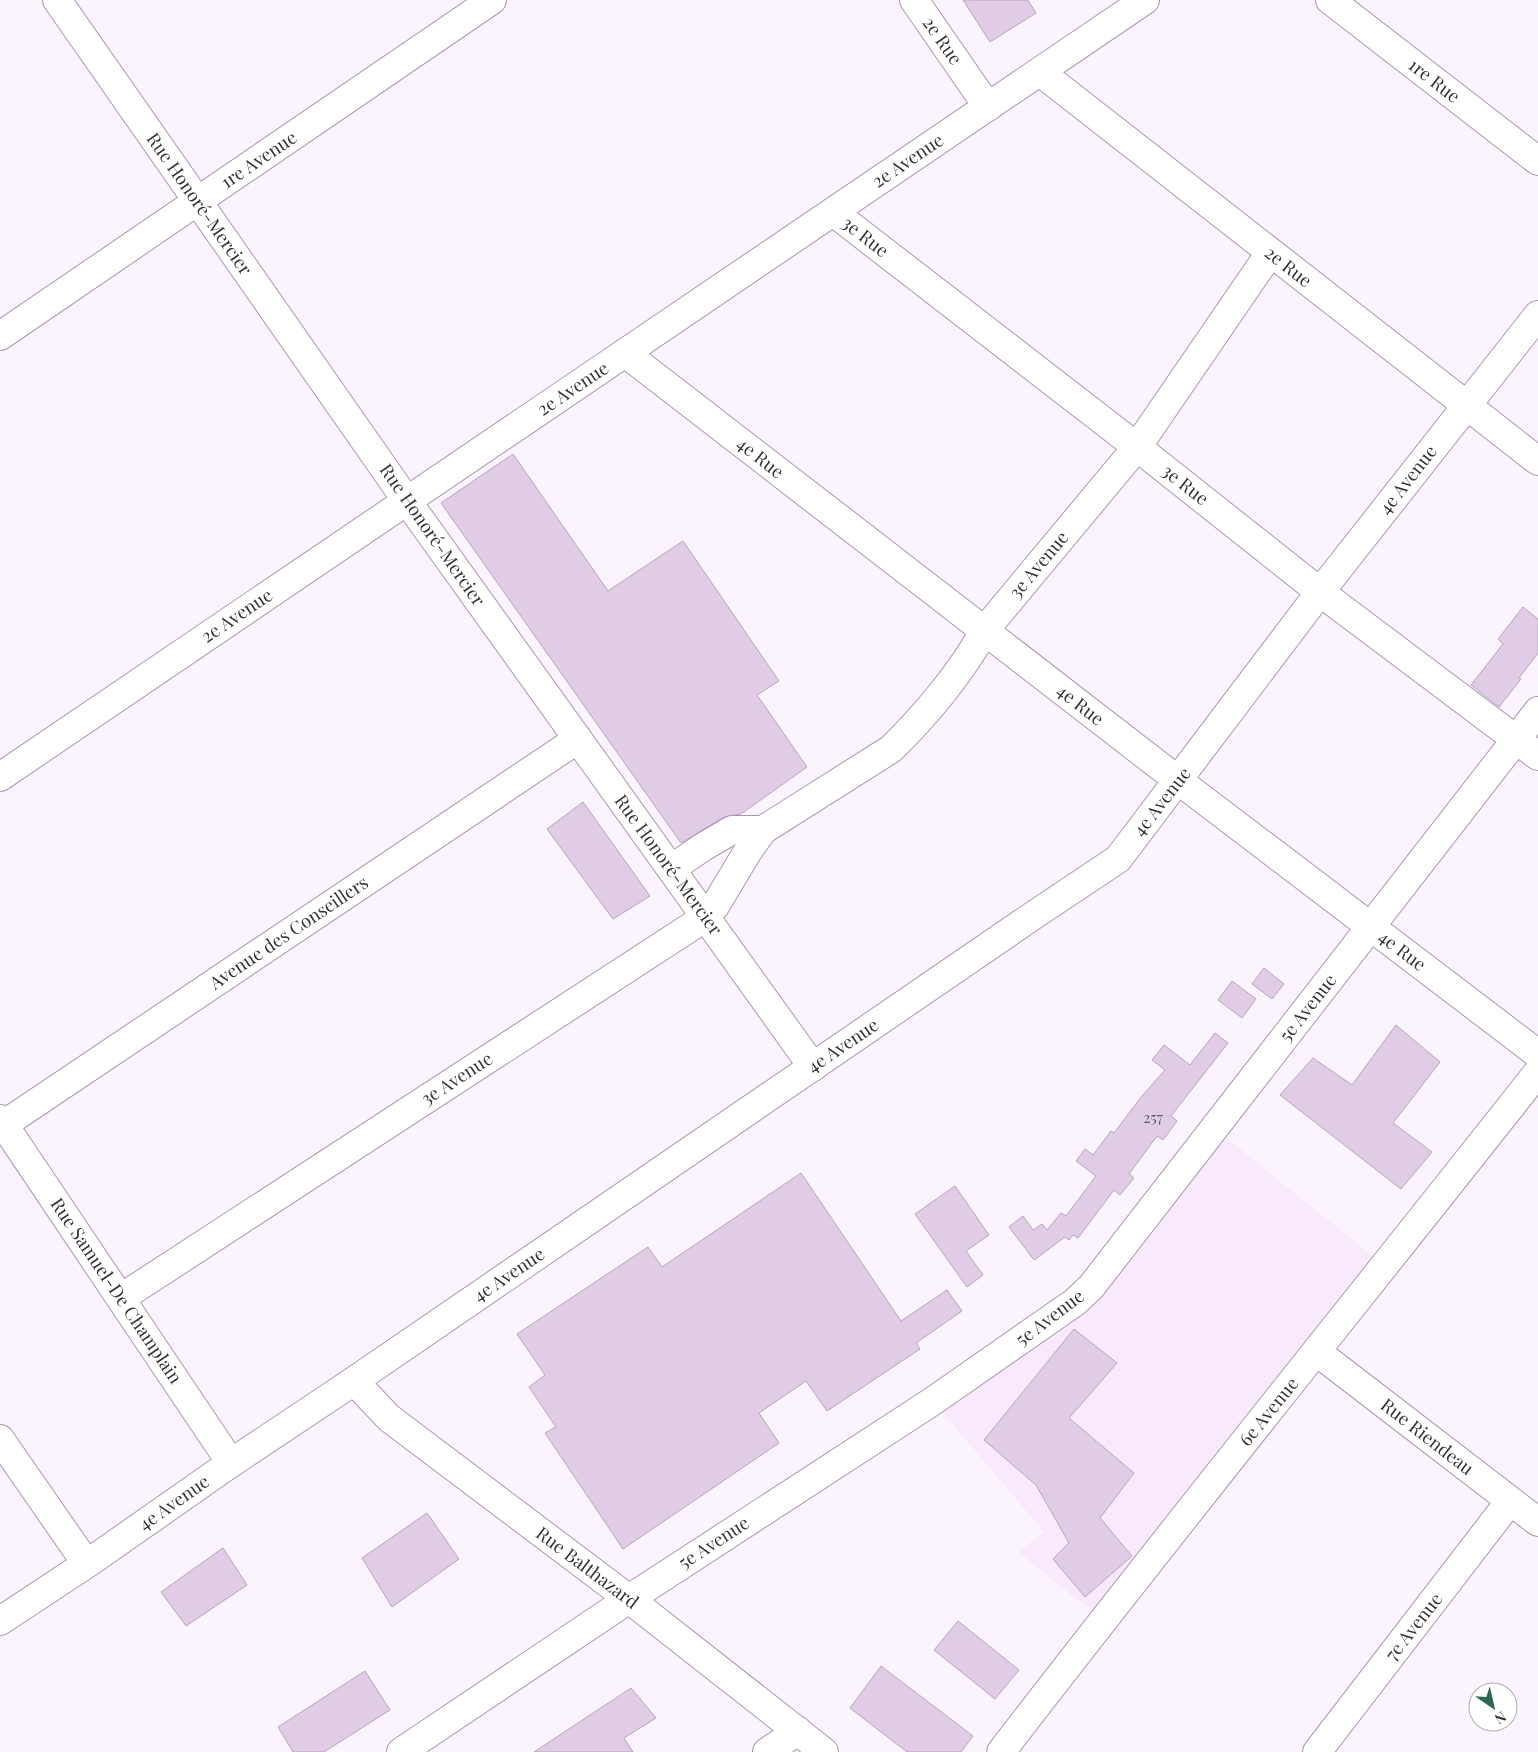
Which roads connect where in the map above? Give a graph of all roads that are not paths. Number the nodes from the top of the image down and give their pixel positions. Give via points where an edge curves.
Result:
1 (57, 0) edge
2 (492, 0) edge
3 (914, 0) edge
4 (1145, 0) edge
5 (1330, 0) edge
6 (1040, 72) junction
7 (988, 107) junction
8 (1538, 161) edge
9 (198, 201) junction
10 (833, 212) junction
11 (1270, 253) junction
12 (1538, 315) edge
13 (0, 336) edge
14 (625, 353) junction
15 (1467, 406) junction
16 (1137, 447) junction
17 (1538, 461) edge
18 (407, 501) junction
19 (1320, 592) junction
20 (984, 631) junction
21 (1538, 711) edge
22 (578, 739) junction
23 (1516, 739) junction
24 (1538, 756) edge
25 (0, 777) edge
26 (1179, 781) junction
27 (763, 830) junction
28 (671, 869) junction
29 (706, 917) junction
30 (1370, 927) junction
31 (1538, 1054) edge
32 (813, 1067) junction
33 (1538, 1072) edge
34 (1, 1124) edge
35 (121, 1298) junction
36 (1317, 1352) junction
37 (354, 1381) junction
38 (0, 1439) edge
39 (231, 1463) junction
40 (1510, 1501) junction
41 (1538, 1522) edge
42 (86, 1563) junction
43 (629, 1599) junction
44 (0, 1621) edge
45 (798, 1731) junction
46 (401, 1752) edge
47 (767, 1752) edge
48 (824, 1752) edge
49 (1001, 1752) edge
50 (1317, 1752) edge

1 - 9 street, Rue Honoré-Mercier
2 - 9 street, 1re Avenue
3 - 7 street, 2e Rue
4 - 6 street, 2e Avenue
5 - 8 street, 1re Rue
6 - 7 street, 2e Avenue
6 - 11 street, 2e Rue
7 - 10 street, 2e Avenue
9 - 13 street, 1re Avenue
9 - 18 street, Rue Honoré-Mercier
10 - 14 street, 2e Avenue
10 - 16 street, 3e Rue
11 - 15 street, 2e Rue
11 - 16 street, 3e Avenue
12 - 15 street, 4e Avenue
14 - 18 street, 2e Avenue
14 - 20 street, 4e Rue
15 - 17 street, 2e Rue
15 - 19 street, 4e Avenue
16 - 19 street, 3e Rue
16 - 20 street, 3e Avenue
18 - 22 street, Rue Honoré-Mercier
18 - 25 street, 2e Avenue
19 - 23 street, 3e Rue
19 - 26 street, 4e Avenue
20 - 26 street, 4e Rue
20 - 27 street, 3e Avenue via 974,650 944,689 891,749
21 - 23 street, 5e Avenue
22 - 28 street, Rue Honoré-Mercier
22 - 34 street, Avenue des Conseillers
23 - 24 street, 3e Rue
23 - 30 street, 5e Avenue
26 - 30 street, 4e Rue
26 - 32 street, 4e Avenue via 1118,859
27 - 28 street via 732,830
27 - 29 street, 3e Avenue
28 - 29 street, Rue Honoré-Mercier
29 - 32 street, Rue Honoré-Mercier
29 - 35 street, 3e Avenue
30 - 31 street, 4e Rue
30 - 43 street, 5e Avenue via 1091,1287 1075,1302 933,1401
32 - 37 street, 4e Avenue
33 - 36 street, 6e Avenue
34 - 35 street, Rue Samuel-De Champlain
35 - 39 street, Rue Samuel-De Champlain
36 - 40 street, Rue Riendeau
36 - 49 street, 6e Avenue via 1102,1620
37 - 39 street, 4e Avenue
37 - 43 street, Rue Balthazard via 389,1418
38 - 42 street
39 - 42 street, 4e Avenue
40 - 41 street, Rue Riendeau
40 - 50 street, 7e Avenue
42 - 44 street, 4e Avenue
43 - 45 street, Rue Balthazard
43 - 46 street, 5e Avenue
45 - 47 street
45 - 48 street, Rue Balthazard

